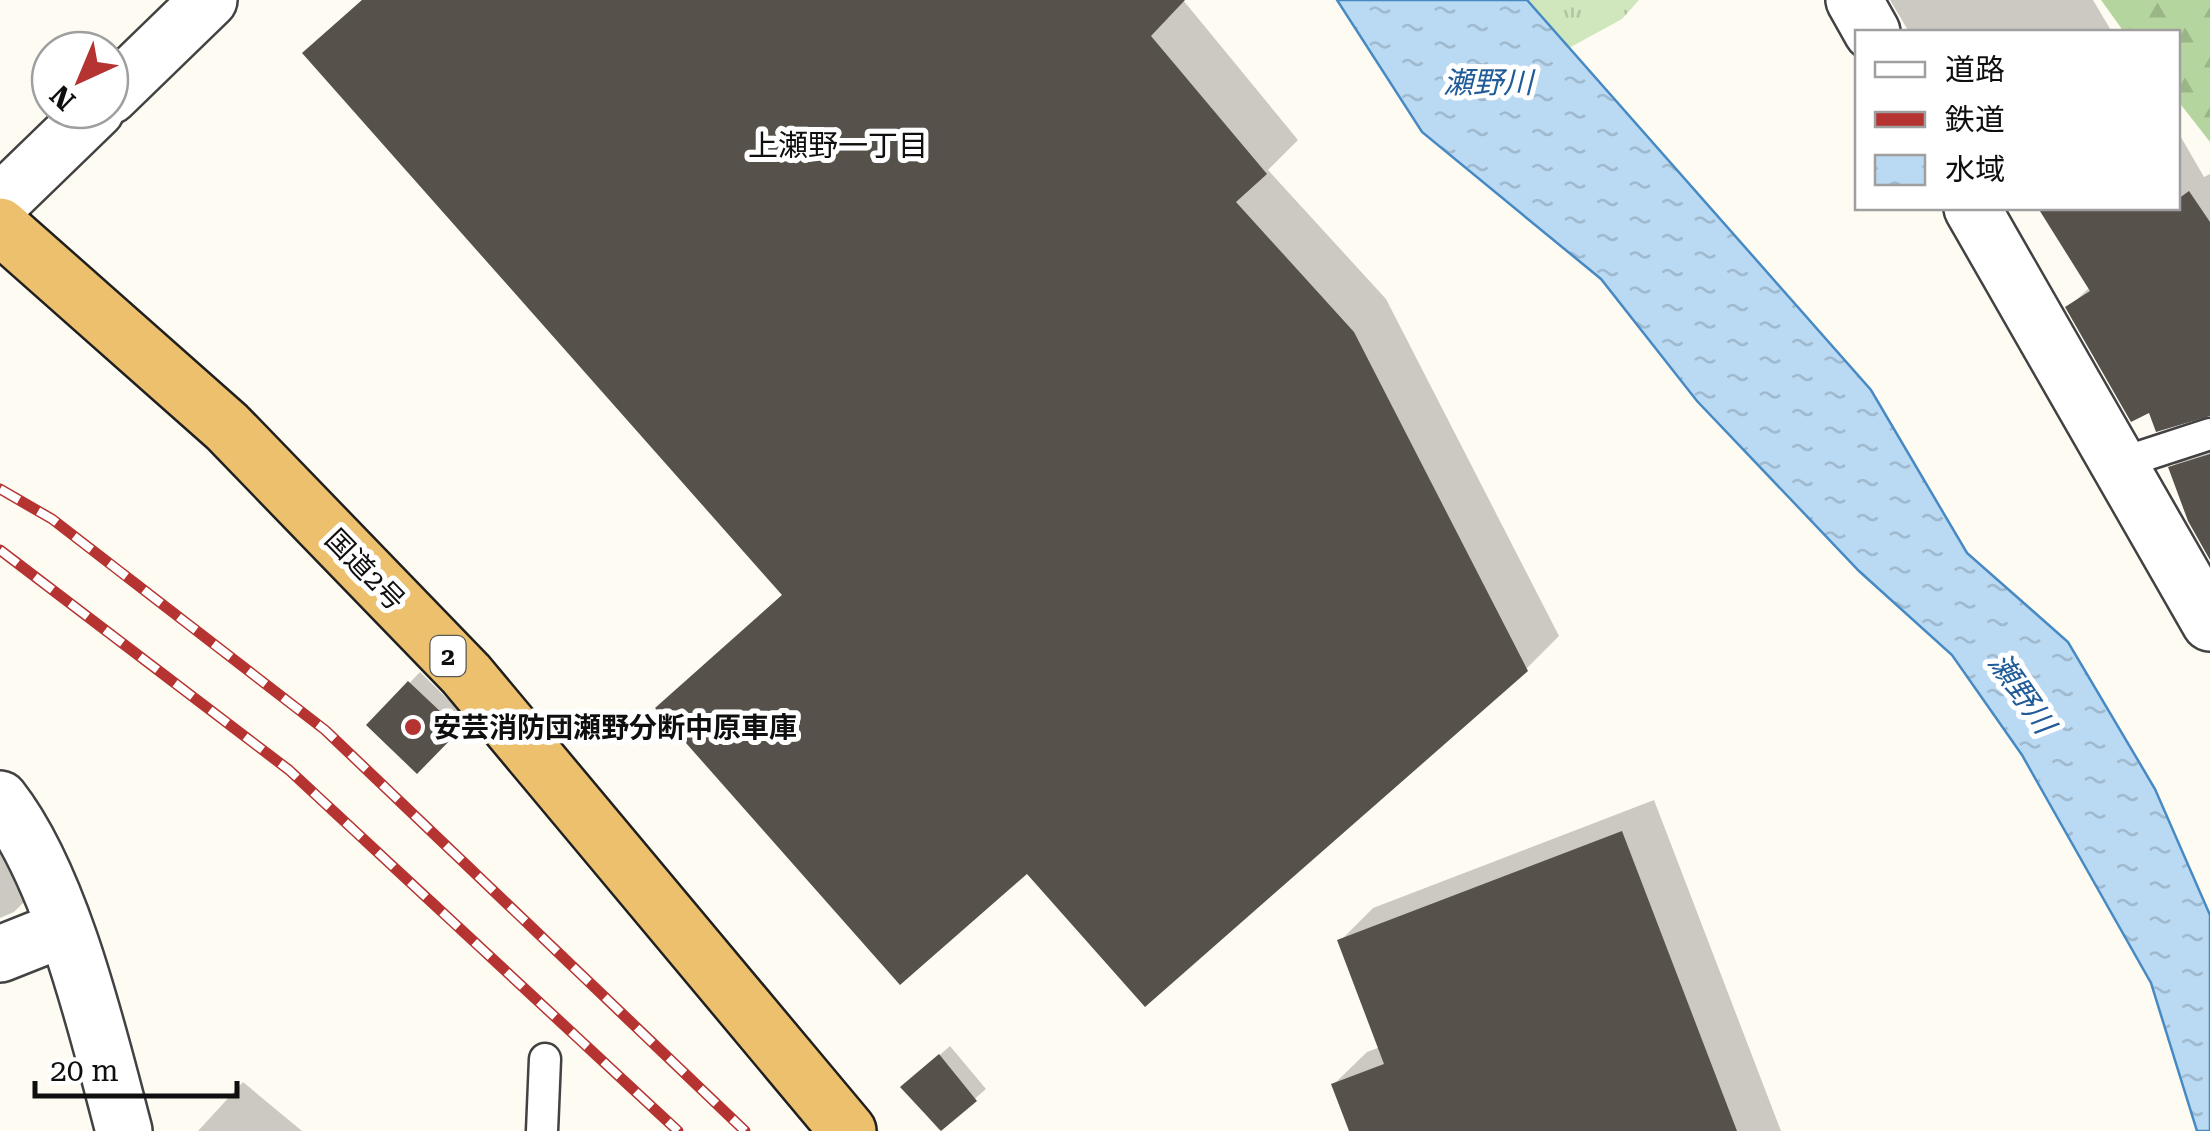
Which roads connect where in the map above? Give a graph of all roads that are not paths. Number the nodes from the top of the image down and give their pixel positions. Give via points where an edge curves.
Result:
1 (209, 0) edge
2 (1854, 0) edge
3 (1871, 30) edge
4 (130, 77) edge
5 (75, 130) edge
6 (0, 203) edge
7 (1973, 210) edge
8 (0, 226) edge
9 (2210, 434) edge
10 (2118, 464) junction
11 (2210, 623) edge
12 (0, 800) edge
13 (63, 929) junction
14 (0, 954) edge
15 (545, 1059) dead end
16 (124, 1131) edge
17 (542, 1131) edge
18 (848, 1131) edge

1 - 4 street
2 - 3 street
5 - 6 street
7 - 10 street
8 - 18 highway, 国道2号 / 2 via 227,428 466,674
9 - 10 lane
10 - 11 street
12 - 13 street via 24,830
13 - 14 street
13 - 16 street
15 - 17 lane

